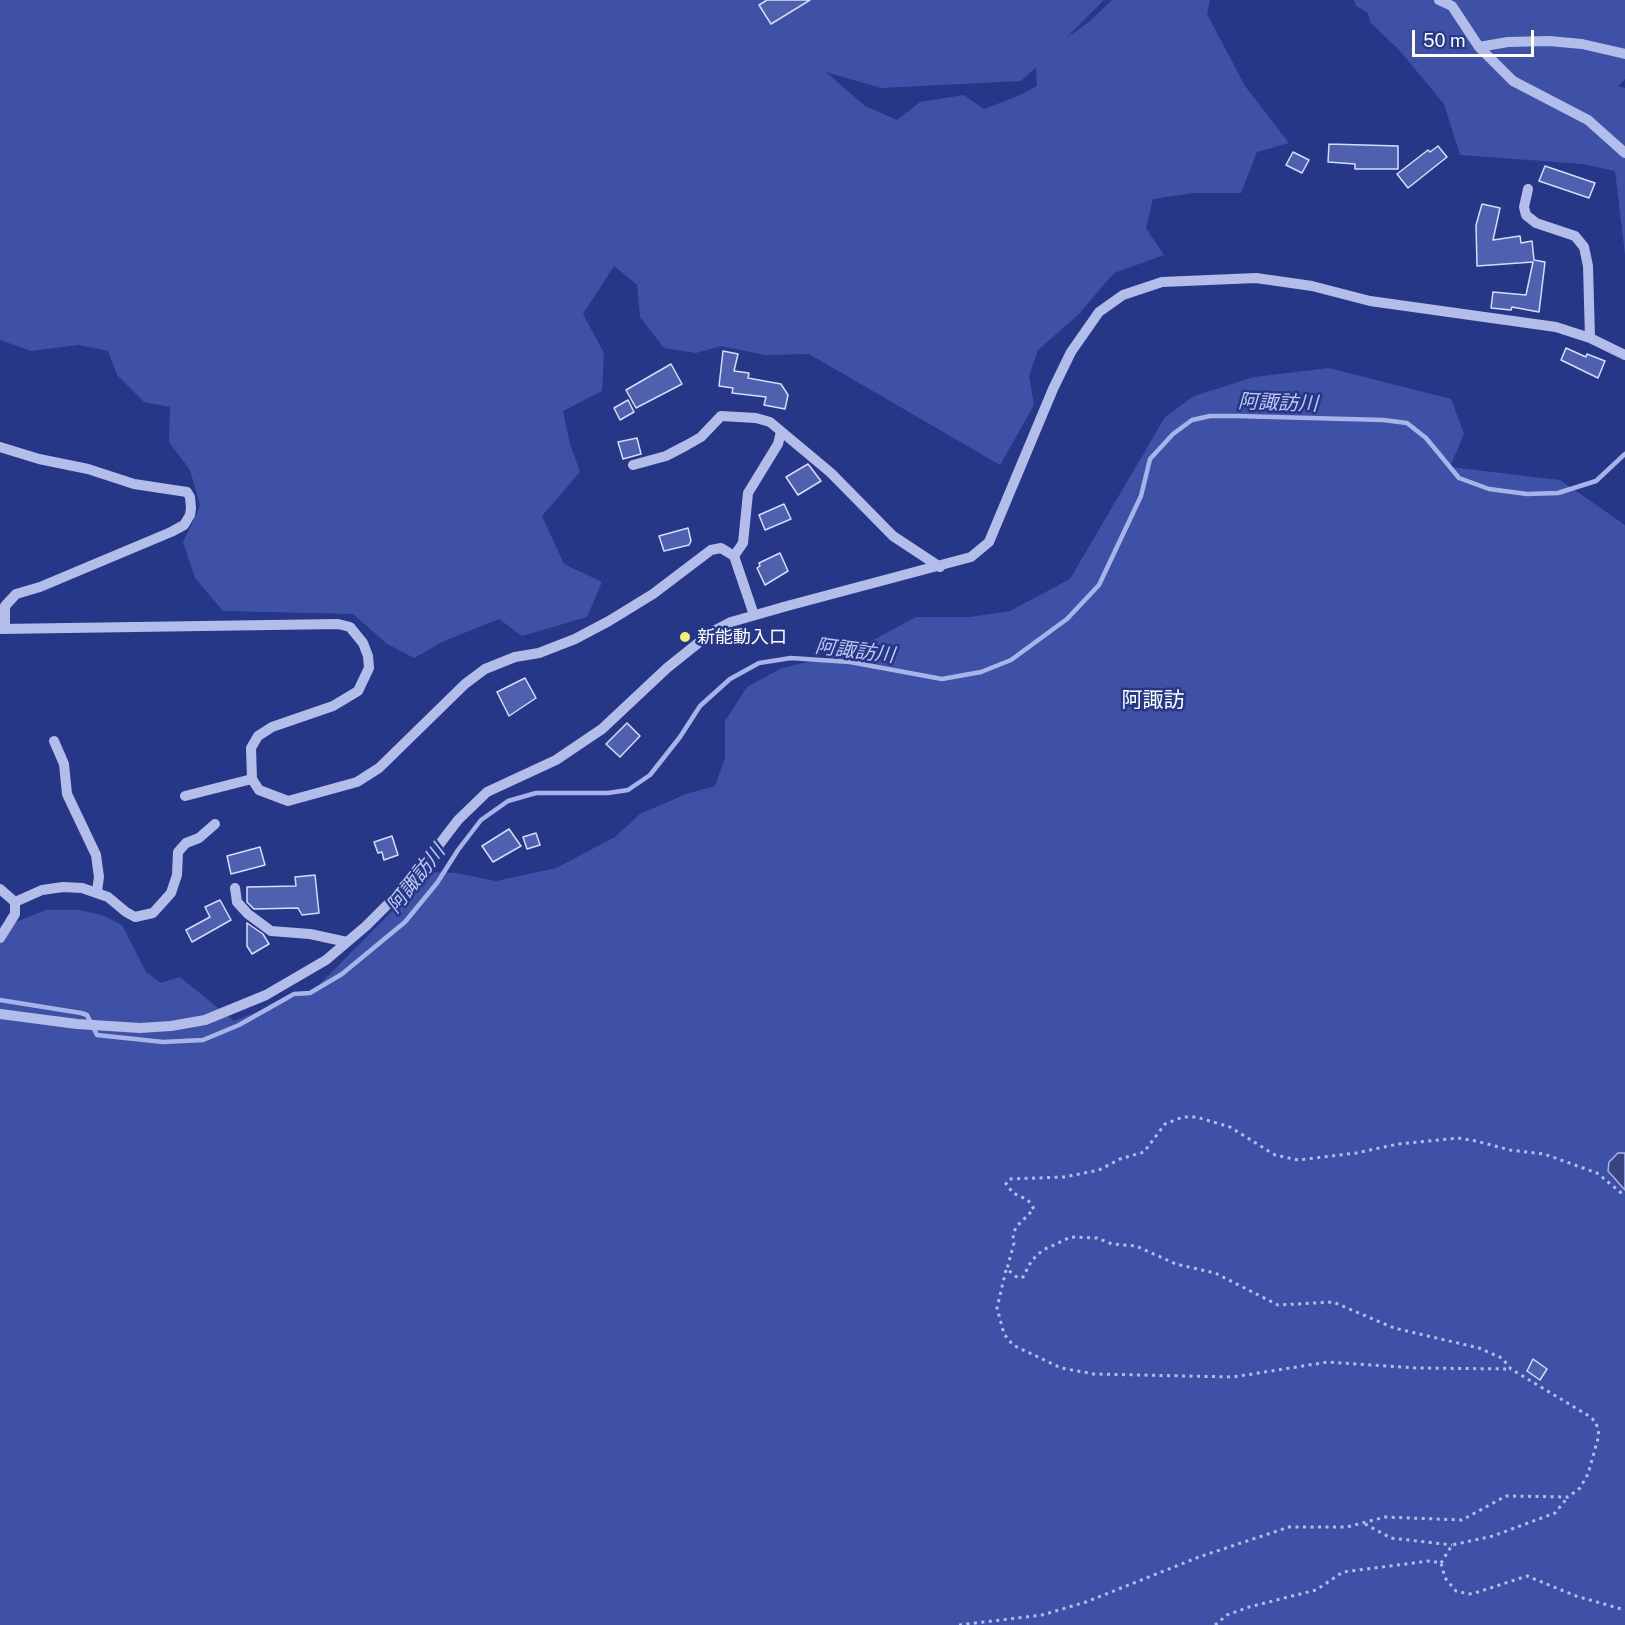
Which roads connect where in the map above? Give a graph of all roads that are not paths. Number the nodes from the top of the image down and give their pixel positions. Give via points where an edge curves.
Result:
1 (1439, 0) edge
2 (1479, 47) junction
3 (1625, 54) edge
4 (1625, 153) edge
5 (1528, 189) dead end
6 (1590, 338) junction
7 (1625, 355) edge
8 (781, 432) junction
9 (0, 447) edge
10 (633, 465) dead end
11 (734, 556) junction
12 (940, 567) junction
13 (754, 615) junction
14 (2, 629) edge
15 (54, 741) dead end
16 (252, 779) junction
17 (185, 796) dead end
18 (214, 824) dead end
19 (235, 888) dead end
20 (0, 889) edge
21 (96, 891) junction
22 (15, 902) junction
23 (0, 938) edge
24 (347, 942) junction
25 (0, 1014) edge

1 - 2 street via 1452,6
2 - 3 street via 1549,41
2 - 4 street via 1513,81 1588,120
5 - 6 street via 1526,215 1536,223 1575,237 1584,247
6 - 7 street
6 - 12 street via 1556,327 1370,301 1312,286 1256,278 1186,280 1144,287 1111,301 1085,329 1053,389 989,542 971,557
8 - 10 street via 770,422 756,418 721,416 687,445 666,456
8 - 11 street via 778,444 748,493 743,543
8 - 12 street via 831,473 893,536
9 - 14 street via 88,468 134,484 187,492 191,508 184,525 171,532 40,588 16,594 5,606
11 - 13 street
11 - 16 street via 721,548 711,550 653,594 601,626 538,653 485,669 378,768 357,782 288,801 259,790
12 - 13 street
13 - 24 street via 712,632 602,729 556,760 487,792 458,820 413,879
14 - 16 street via 338,624 350,627 368,656 369,668 358,691 333,706 272,727 258,736 251,748
15 - 21 street via 64,764 67,794 96,855
16 - 17 street
18 - 21 street via 178,852 171,893 153,913 135,917
19 - 24 street via 237,902 272,931
20 - 22 street
21 - 22 street via 63,887 42,890
22 - 23 street via 15,914
24 - 25 street via 297,978 205,1020 140,1028

